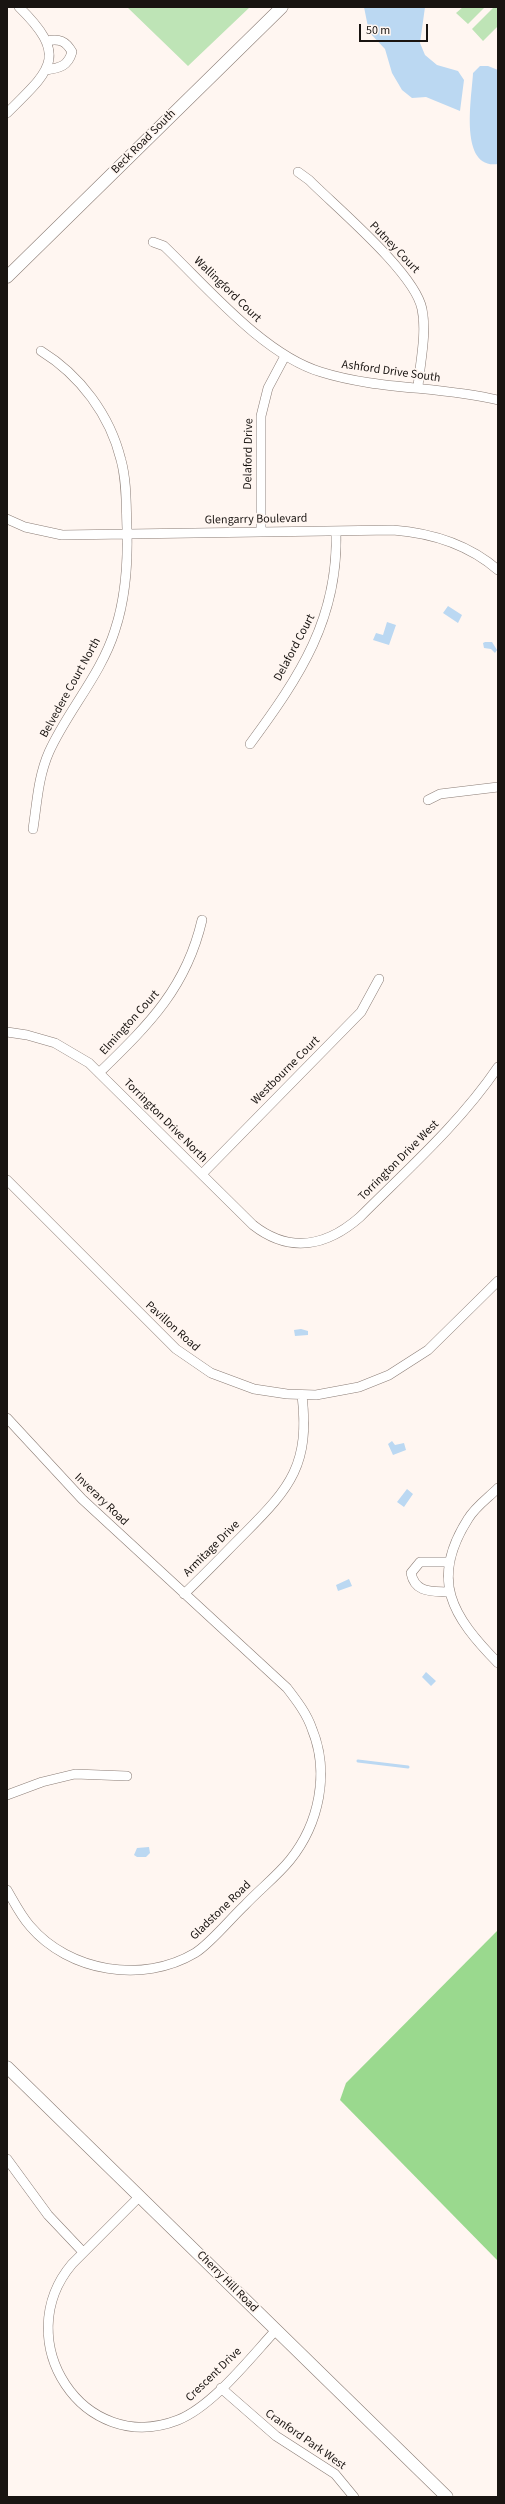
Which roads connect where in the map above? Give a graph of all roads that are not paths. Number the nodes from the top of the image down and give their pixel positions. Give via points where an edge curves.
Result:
1 (19, 7) edge
2 (282, 7) edge
3 (47, 41) junction
4 (46, 70) junction
5 (7, 113) edge
6 (298, 172) dead end
7 (153, 242) dead end
8 (7, 277) edge
9 (41, 351) dead end
10 (285, 356) junction
11 (418, 387) junction
12 (498, 400) edge
13 (7, 519) edge
14 (336, 531) junction
15 (261, 532) junction
16 (127, 535) junction
17 (498, 570) edge
18 (250, 744) dead end
19 (498, 787) edge
20 (428, 800) dead end
21 (33, 829) dead end
22 (202, 920) dead end
23 (379, 979) dead end
24 (7, 1032) edge
25 (498, 1067) edge
26 (99, 1073) junction
27 (202, 1174) junction
28 (7, 1180) edge
29 (297, 1243) joint
30 (498, 1281) edge
31 (302, 1395) junction
32 (7, 1418) edge
33 (498, 1488) edge
34 (448, 1562) junction
35 (448, 1592) junction
36 (184, 1594) junction
37 (498, 1663) edge
38 (313, 1730) joint
39 (127, 1776) dead end
40 (7, 1795) edge
41 (7, 1890) edge
42 (7, 2067) edge
43 (7, 2159) edge
44 (139, 2197) junction
45 (83, 2252) junction
46 (276, 2330) junction
47 (221, 2388) junction
48 (354, 2497) edge
49 (447, 2497) edge

1 - 3 street via 36,24
2 - 8 main road, Beck Road South
3 - 4 street via 49,56
3 - 4 street via 60,40 68,45 72,52 70,60 65,65
4 - 5 street via 39,82
6 - 11 street, Putney Court via 404,273 417,292 424,323
7 - 10 street, Wallingford Court via 164,246 260,338
9 - 16 street, Belvedere Court North via 54,359 83,386 106,420 122,460
10 - 11 street, Ashford Drive South via 308,368 333,376
10 - 15 street, Delaford Drive via 268,388 261,416
11 - 12 street, Ashford Drive South
13 - 16 street, Glengarry Boulevard via 50,534
14 - 15 street, Glengarry Boulevard
14 - 17 street, Glengarry Boulevard via 393,530 431,535 459,545
14 - 18 street, Delaford Court via 335,578 325,618 302,664
15 - 16 street, Glengarry Boulevard
16 - 21 street, Belvedere Court North via 126,585 115,630 100,667 50,751 41,775
19 - 20 street via 440,794
22 - 26 street, Elmington Court via 192,955 173,993 143,1029
23 - 27 street, Westbourne Court via 362,1012
24 - 26 street, Torrington Drive North via 55,1043 80,1056
25 - 29 street, Torrington Drive West via 448,1129 347,1229 317,1242
26 - 27 street, Torrington Drive North
27 - 29 street, Torrington Drive North via 260,1230 282,1240
28 - 31 street, Pavillon Road via 187,1358 211,1373 241,1385 273,1393
30 - 31 street, Pavillon Road via 446,1334 404,1367 359,1387 332,1393
31 - 36 street, Armitage Drive via 304,1430 301,1450 290,1481 271,1508
32 - 36 street, Inverary Road via 82,1499
33 - 34 street via 468,1517
34 - 35 street
34 - 35 street via 420,1562 412,1573 413,1582 420,1590
35 - 37 street via 459,1617
36 - 38 street, Armitage Drive via 288,1688
38 - 41 street, Gladstone Road via 321,1766 319,1800 308,1832 290,1860 196,1953 164,1967 130,1971 90,1965 59,1951 30,1926
39 - 40 street via 75,1774 42,1782
42 - 44 main road, Cherry Hill Road
43 - 45 street via 48,2215
44 - 45 street, Crescent Drive
44 - 46 main road, Cherry Hill Road
45 - 47 street, Crescent Drive via 62,2276 54,2291 47,2323 48,2345 53,2362 62,2381 74,2396 91,2410 108,2419 129,2425 149,2426 169,2423 189,2415
46 - 47 street, Crescent Drive
46 - 49 main road, Cherry Hill Road
47 - 48 street, Cranford Park West via 276,2436 335,2474

